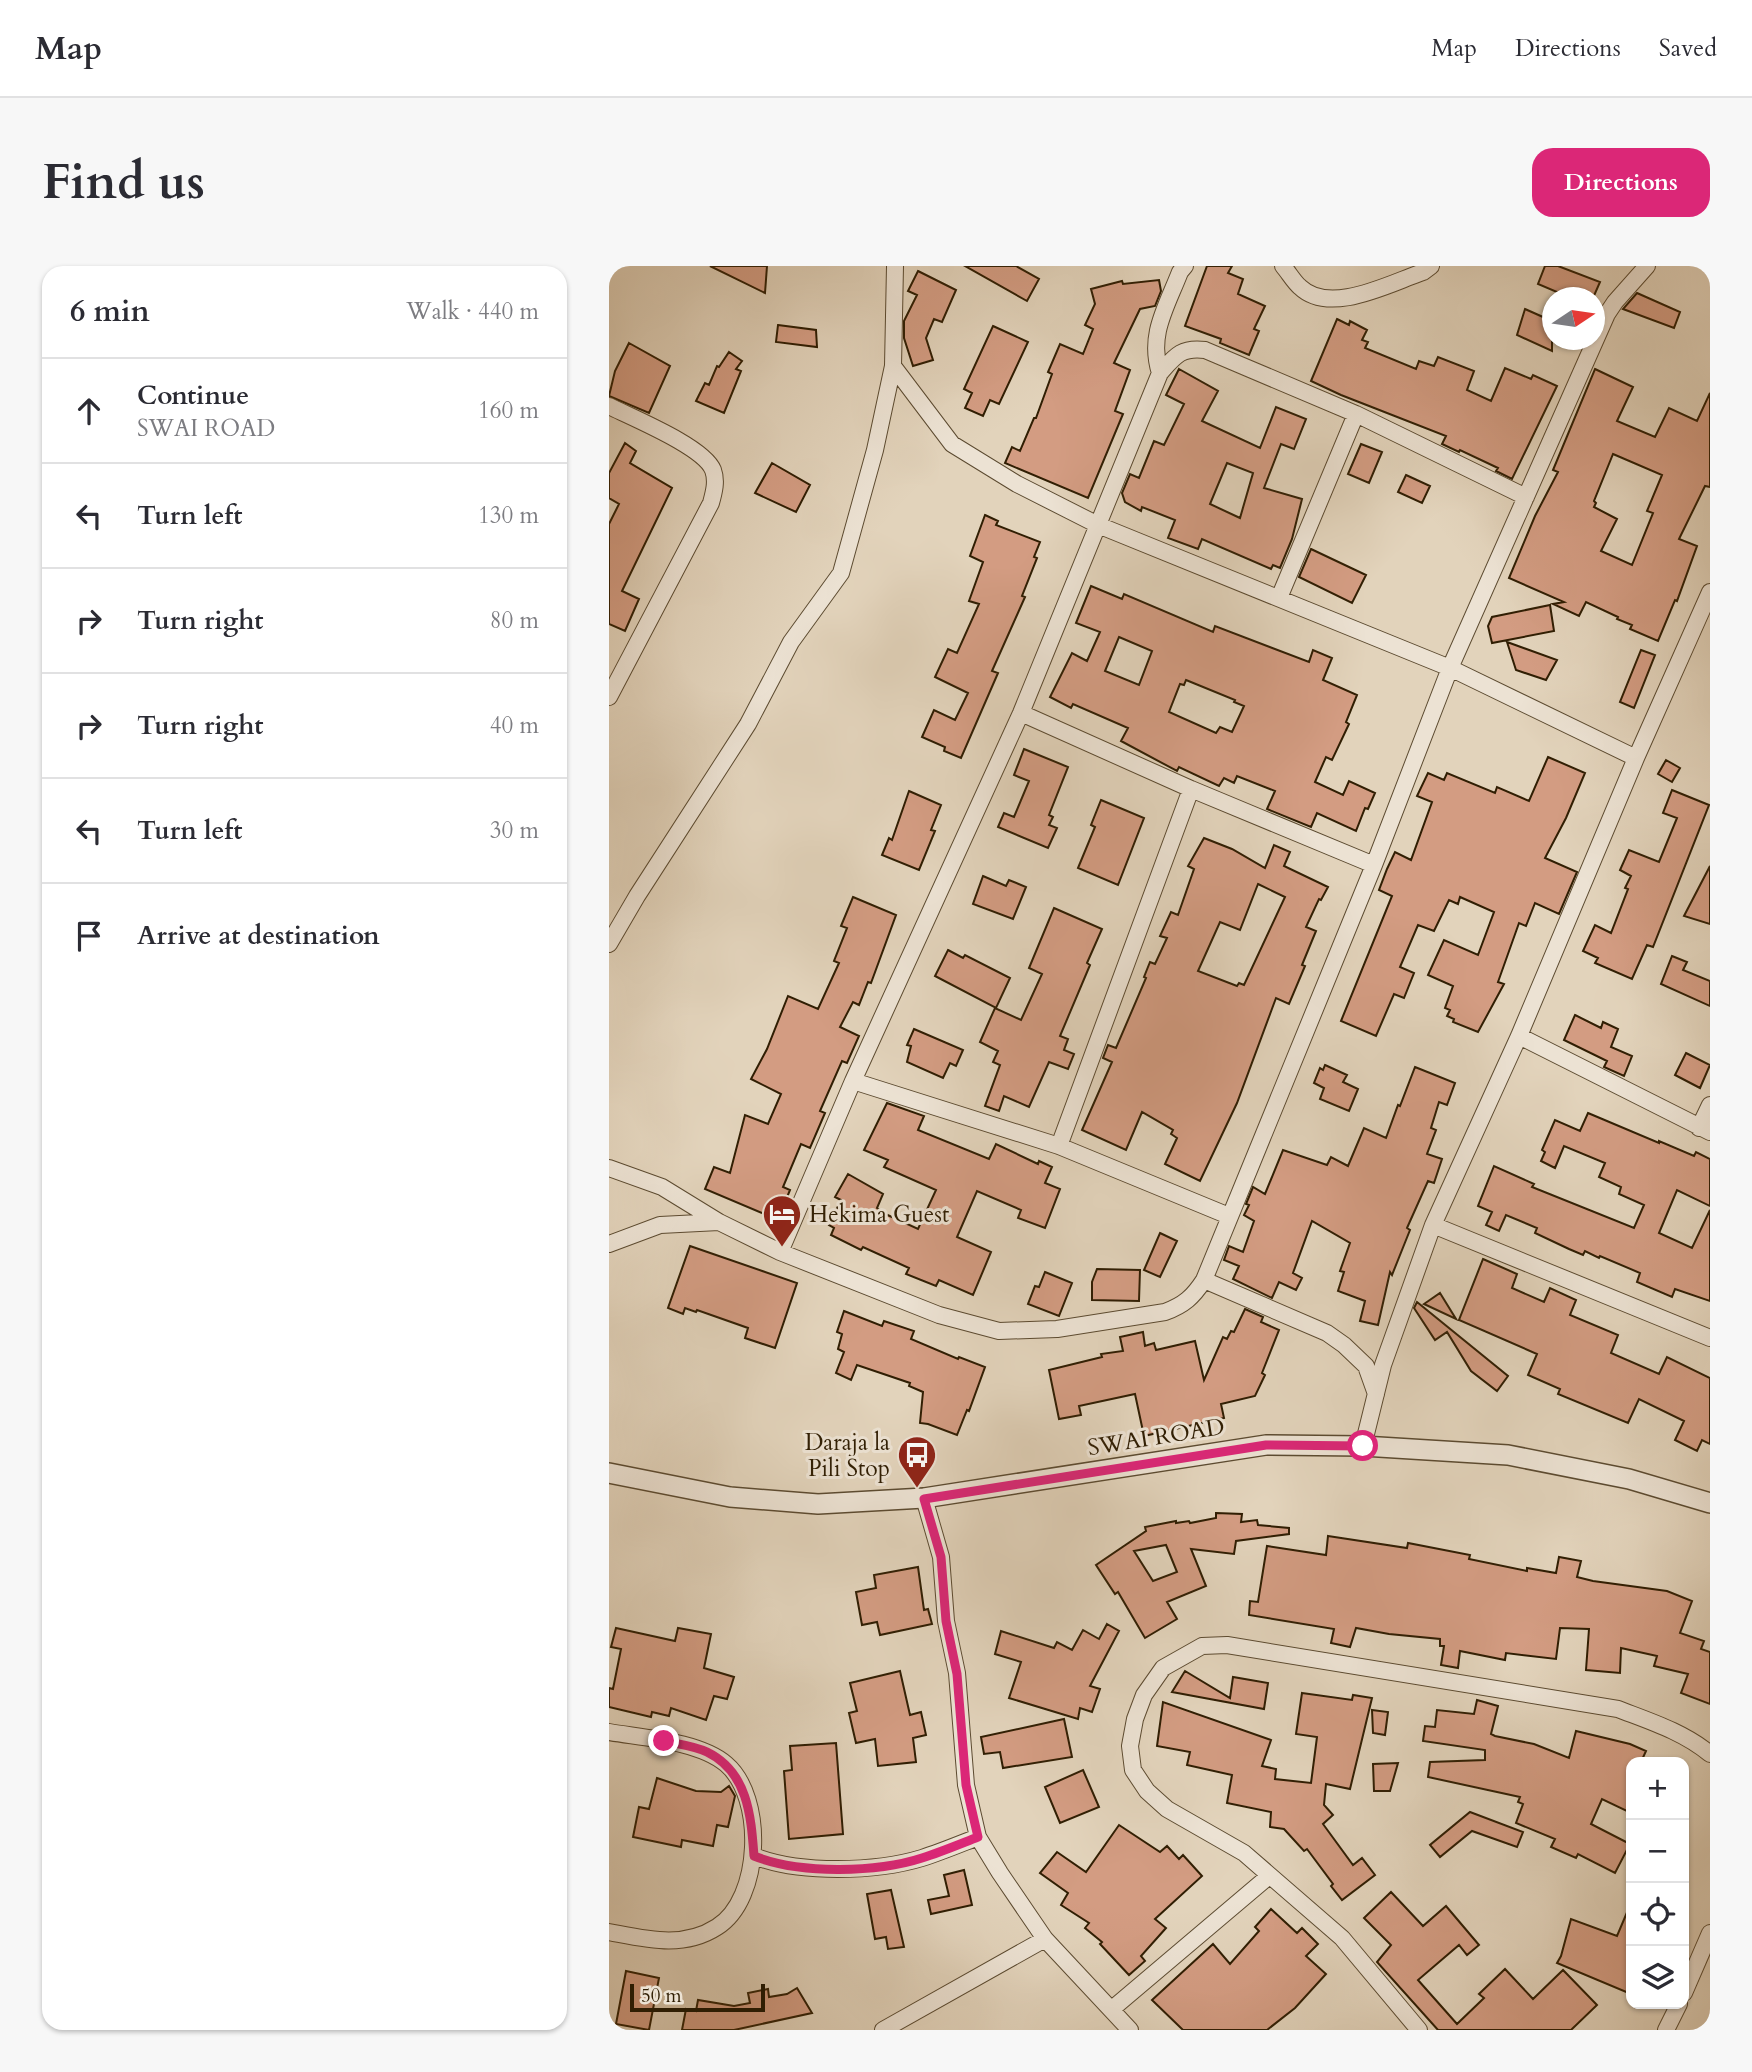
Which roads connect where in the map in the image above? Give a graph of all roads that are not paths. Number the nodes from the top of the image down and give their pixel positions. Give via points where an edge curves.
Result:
1 (895, 266) edge
2 (1185, 266) edge
3 (1283, 266) edge
4 (1431, 266) edge
5 (1647, 266) edge
6 (893, 366) junction
7 (1160, 373) junction
8 (609, 406) edge
9 (1356, 414) junction
10 (1526, 498) junction
11 (1098, 525) junction
12 (1710, 592) edge
13 (1279, 598) junction
14 (1450, 668) junction
15 (609, 697) edge
16 (1021, 713) junction
17 (1636, 758) junction
18 (1192, 789) junction
19 (1374, 865) junction
20 (609, 944) edge
21 (1519, 1036) junction
22 (853, 1081) junction
23 (1710, 1105) edge
24 (1705, 1130) edge
25 (1059, 1146) junction
26 (609, 1168) edge
27 (1229, 1216) junction
28 (719, 1222) junction
29 (1433, 1225) junction
30 (609, 1244) edge
31 (780, 1252) junction
32 (1204, 1280) junction
33 (1710, 1338) edge
34 (1376, 1394) junction
35 (1363, 1446) junction
36 (609, 1473) edge
37 (924, 1499) junction
38 (1710, 1503) edge
39 (609, 1732) edge
40 (1710, 1754) edge
41 (978, 1837) junction
42 (754, 1856) junction
43 (1269, 1876) junction
44 (609, 1932) edge
45 (1710, 1933) edge
46 (1045, 1939) junction
47 (1689, 1981) edge
48 (1112, 2009) junction
49 (1676, 2009) edge
50 (883, 2030) edge
51 (1130, 2030) edge
52 (1419, 2030) edge
53 (1666, 2030) edge

1 - 6 street
2 - 7 street via 1155,338
3 - 4 street via 1301,289 1326,300 1348,298
5 - 10 street via 1607,314
6 - 11 street via 952,444
6 - 20 street via 841,573 791,642 748,724
7 - 9 street via 1180,352 1205,350
7 - 11 street
8 - 15 street via 704,457 713,470 715,486 711,503
9 - 10 street
9 - 13 street
10 - 14 street
11 - 13 street
11 - 16 street
12 - 17 street
13 - 14 street
14 - 17 street
14 - 19 street
16 - 18 street
16 - 22 street
17 - 21 street
18 - 19 street
18 - 25 street
19 - 27 street
21 - 24 street
21 - 29 street
22 - 25 street
22 - 31 street
23 - 24 street
25 - 27 street
26 - 28 street via 662,1186
27 - 32 street
28 - 30 street via 660,1226
28 - 31 street
29 - 33 street
29 - 34 street
31 - 32 street via 939,1315 999,1331 1057,1329 1165,1312 1182,1306
32 - 34 street via 1327,1333 1366,1366
34 - 35 street
35 - 37 street, SWAI ROAD via 1266,1445
35 - 38 street, SWAI ROAD via 1507,1455 1629,1479
36 - 37 street, SWAI ROAD via 743,1498 818,1504
37 - 41 street via 941,1557 966,1785
39 - 42 street via 705,1751 727,1765 743,1788 752,1820
40 - 43 street via 1666,1728 1618,1709 1227,1645 1202,1646 1163,1668 1145,1695 1130,1745 1133,1770 1167,1809 1244,1853
41 - 42 street via 920,1859 873,1867 824,1869 771,1863
41 - 46 street
42 - 44 street via 744,1891 729,1917 717,1927 681,1941 660,1942
43 - 48 street
43 - 52 street via 1342,1938
45 - 47 street
46 - 48 street
46 - 50 street
48 - 51 street
49 - 53 street

